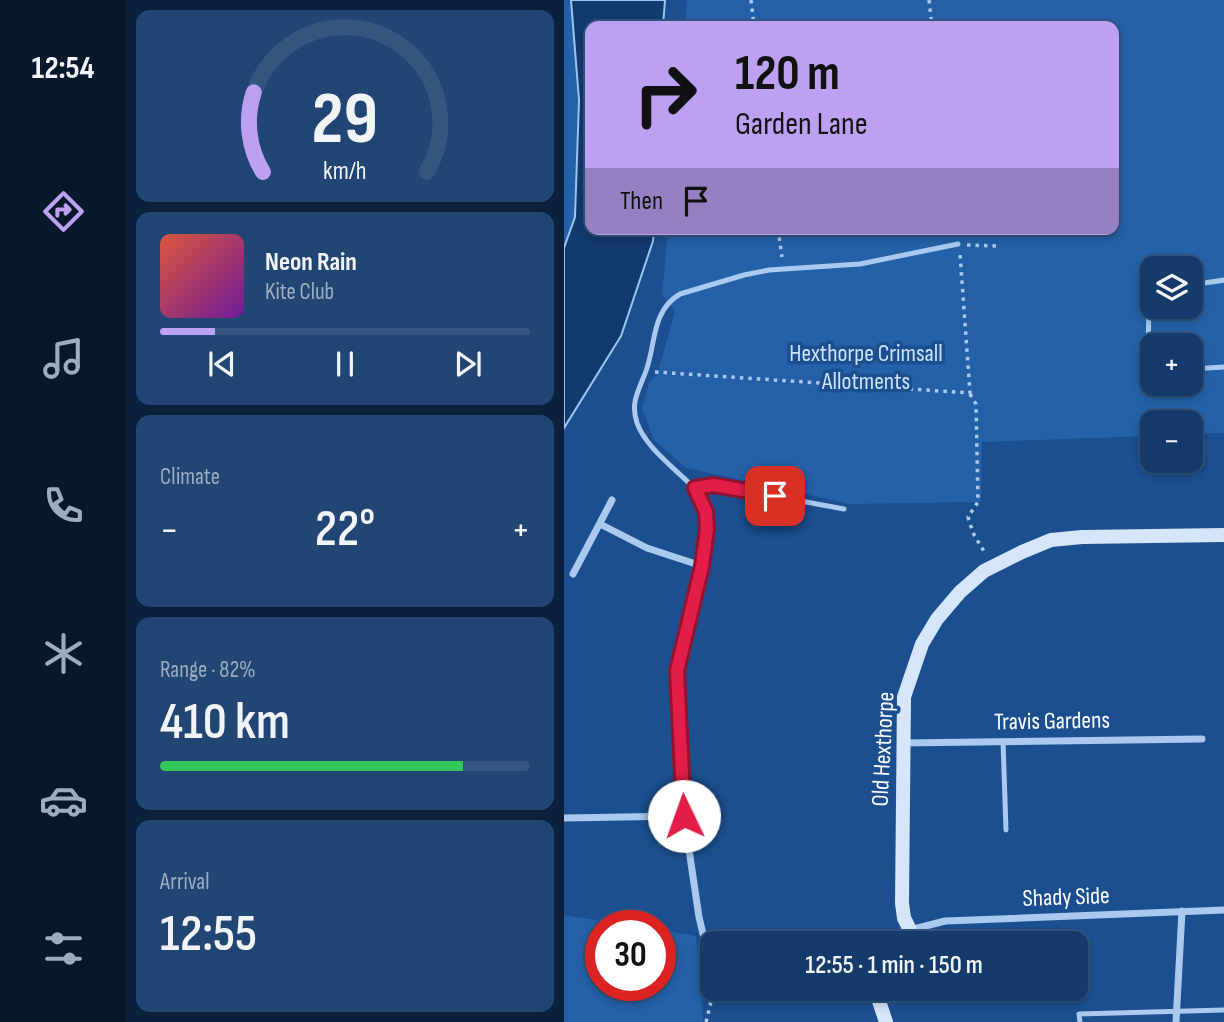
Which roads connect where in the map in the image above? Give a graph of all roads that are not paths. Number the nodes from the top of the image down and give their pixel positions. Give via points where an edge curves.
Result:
1 (958, 244) road end
2 (1224, 280) edge
3 (1203, 283) edge
4 (1224, 367) edge
5 (1203, 368) edge
6 (695, 488) junction
7 (612, 500) dead end
8 (844, 509) dead end
9 (600, 523) junction
10 (1224, 535) edge
11 (702, 566) junction
12 (573, 574) dead end
13 (1202, 738) dead end
14 (1003, 741) junction
15 (902, 743) junction
16 (684, 816) junction
17 (564, 818) edge
18 (1006, 830) dead end
19 (1224, 910) edge
20 (1182, 911) junction
21 (910, 930) joint
22 (703, 931) edge
23 (880, 1001) edge
24 (1224, 1010) edge
25 (1177, 1011) junction
26 (886, 1022) edge
27 (1080, 1022) edge
28 (1176, 1022) edge

1 - 6 lane via 860,264 744,275 672,299 656,323 633,405 649,443
2 - 3 lane
4 - 5 lane
6 - 8 lane via 714,485
6 - 11 street via 706,512
7 - 9 street
9 - 11 street via 647,548
9 - 12 street
10 - 15 street, Old Hexthorpe via 1051,540 993,566 960,592 922,644 904,697
11 - 16 street via 677,671
13 - 14 street, Travis Gardens
14 - 15 street, Travis Gardens
14 - 18 lane
15 - 21 street, Old Hexthorpe via 902,903
16 - 17 street
16 - 22 street
19 - 20 street, Shady Side
20 - 21 street, Shady Side via 945,921
20 - 25 street
23 - 26 street
24 - 25 lane
25 - 27 lane via 1079,1014
25 - 28 street

